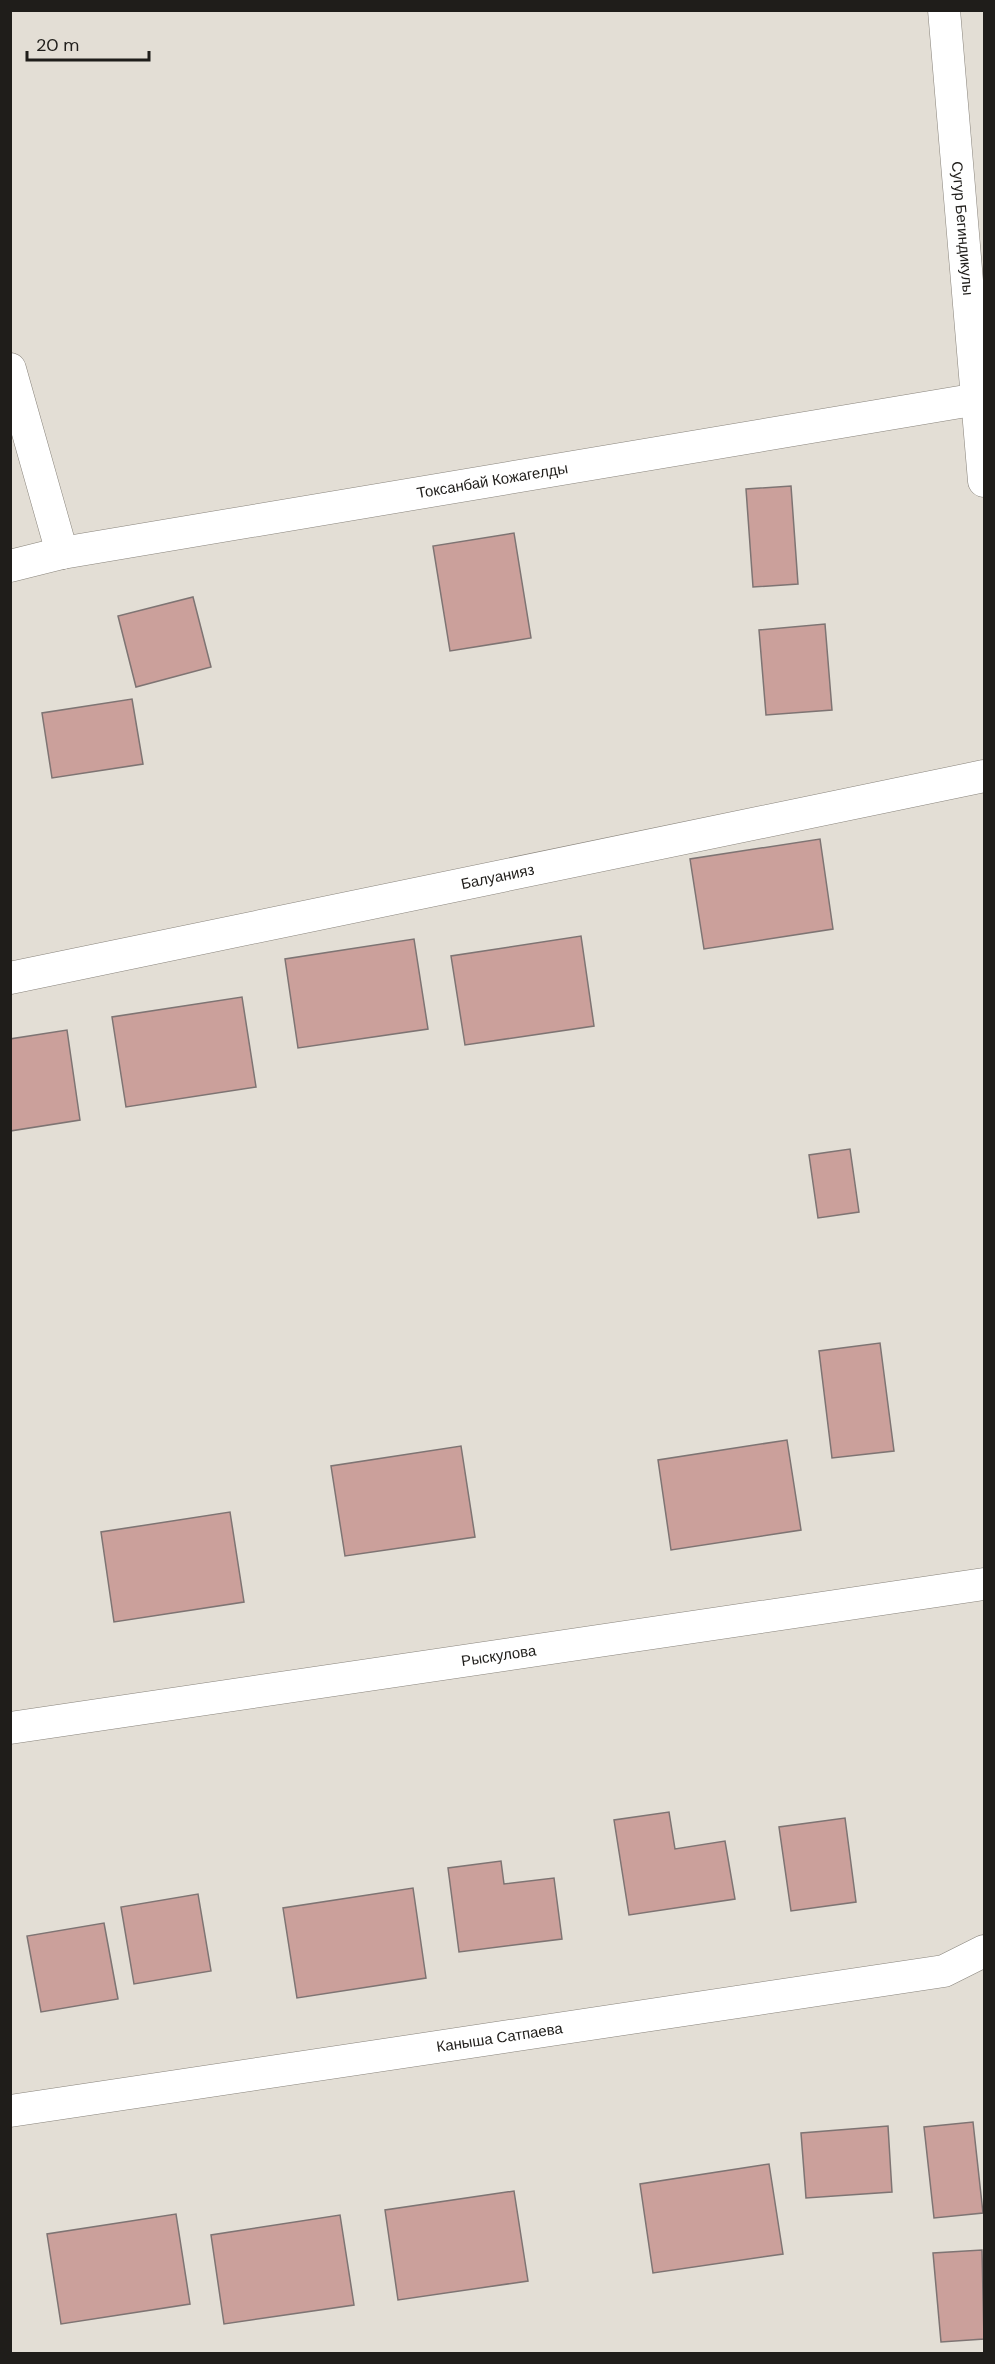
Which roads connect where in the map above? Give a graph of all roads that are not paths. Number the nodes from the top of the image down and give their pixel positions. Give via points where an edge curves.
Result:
1 (944, 10) edge
2 (975, 259) edge
3 (10, 369) edge
4 (978, 399) junction
5 (984, 481) edge
6 (62, 553) junction
7 (10, 566) edge
8 (984, 776) edge
9 (10, 978) edge
10 (984, 1584) edge
11 (10, 1728) edge
12 (984, 1951) edge
13 (10, 2110) edge

1 - 2 street, Сугур Бегиндикулы
2 - 4 street, Сугур Бегиндикулы
3 - 6 street
4 - 5 street, Сугур Бегиндикулы
4 - 6 street, Токсанбай Кожагелды
6 - 7 street, Токсанбай Кожагелды
8 - 9 street, Балуанияз
10 - 11 street, Рыскулова
12 - 13 street, Каныша Сатпаева via 944,1971

